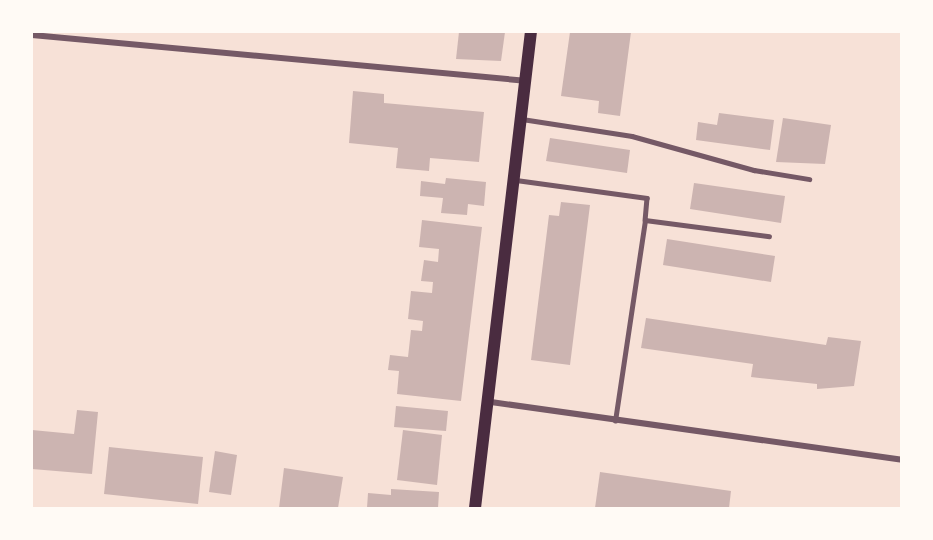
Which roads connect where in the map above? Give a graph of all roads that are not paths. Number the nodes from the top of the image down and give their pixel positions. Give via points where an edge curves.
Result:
1 (531, 32) edge
2 (32, 35) edge
3 (525, 81) junction
4 (522, 119) junction
5 (809, 179) dead end
6 (516, 180) junction
7 (645, 220) junction
8 (769, 236) dead end
9 (491, 402) junction
10 (615, 421) junction
11 (902, 460) edge
12 (474, 508) edge

1 - 3 main road
2 - 3 street
3 - 4 main road
4 - 5 lane via 632,136 754,170
4 - 6 main road
6 - 7 lane via 647,198
6 - 9 main road
7 - 8 lane
7 - 10 lane
9 - 10 street
9 - 12 main road
10 - 11 street

